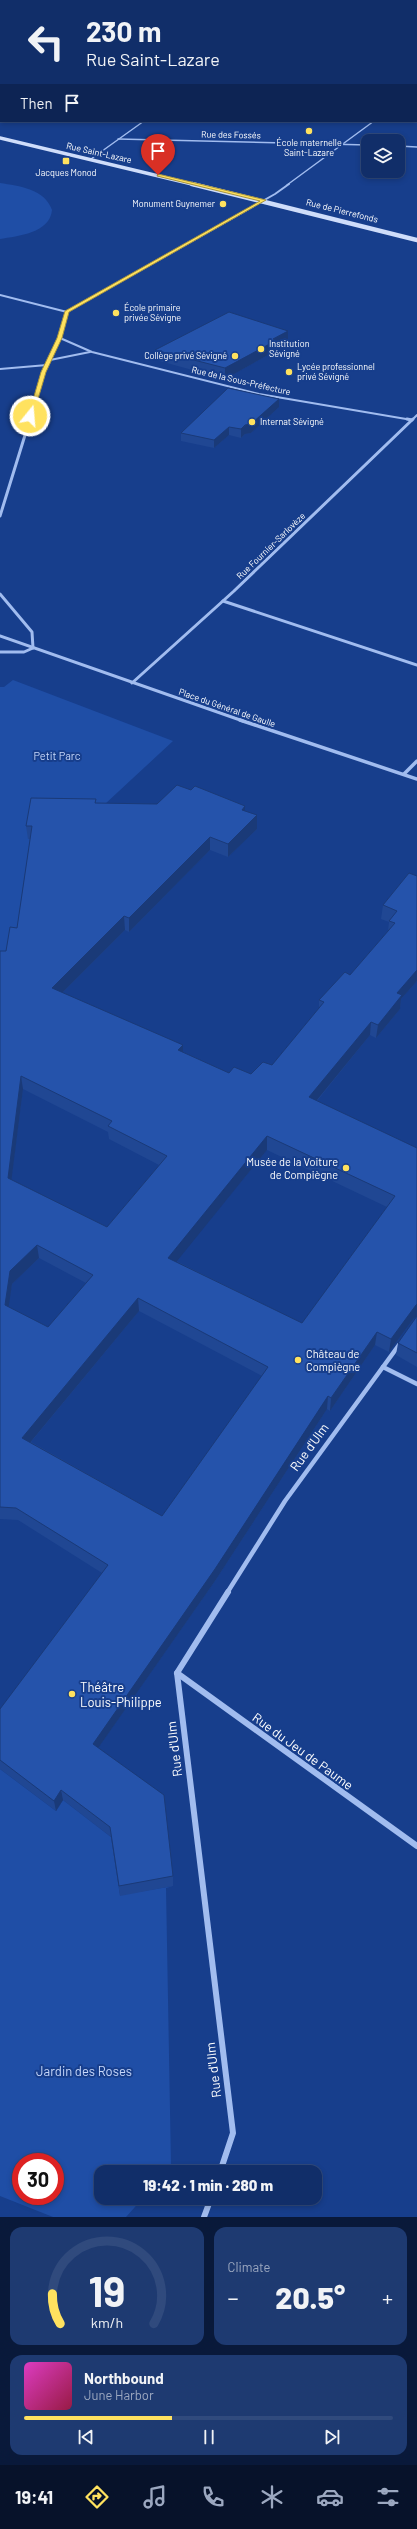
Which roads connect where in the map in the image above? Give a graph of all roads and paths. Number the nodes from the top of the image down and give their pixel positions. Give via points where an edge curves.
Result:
1 (143, 122) edge
2 (373, 122) edge
3 (0, 138) edge
4 (118, 139) junction
5 (344, 144) junction
6 (361, 145) edge
7 (405, 146) edge
8 (417, 146) edge
9 (91, 159) junction
10 (264, 200) junction
11 (417, 240) edge
12 (0, 295) edge
13 (67, 312) junction
14 (60, 338) junction
15 (92, 352) junction
16 (50, 360) junction
17 (47, 365) junction
18 (0, 368) edge
19 (417, 415) edge
20 (412, 420) junction
21 (0, 516) edge
22 (0, 594) edge
23 (224, 600) junction
24 (0, 636) edge
25 (33, 648) junction
26 (0, 652) edge
27 (417, 665) edge
28 (132, 683) junction
29 (417, 761) edge
30 (404, 774) junction
31 (417, 779) edge
32 (404, 1338) edge
33 (383, 1367) junction
34 (417, 1384) edge
35 (177, 1673) junction
36 (417, 1846) edge
37 (222, 2165) edge
38 (208, 2205) edge
39 (204, 2217) edge

1 - 4 street
2 - 5 street
3 - 9 main road, Rue Saint-Lazare
4 - 5 street, Rue des Fossés
4 - 9 street
5 - 6 street, Rue des Fossés
5 - 10 street
7 - 8 street
9 - 10 main road, Rue Saint-Lazare
10 - 11 main road, Rue de Pierrefonds
10 - 13 street
12 - 13 street
13 - 14 street
14 - 15 street, Rue de la Sous-Préfecture
14 - 16 street
15 - 16 street, Rue de la Sous-Préfecture
15 - 20 street, Rue de la Sous-Préfecture via 259,394
16 - 17 street
17 - 18 street
17 - 21 street
19 - 20 street, Rue Fournier-Sarlovèze
20 - 23 street, Rue Fournier-Sarlovèze
22 - 25 street via 32,632
23 - 27 street
23 - 28 street, Rue Fournier-Sarlovèze
24 - 25 street, Place du Général de Gaulle
25 - 26 street via 24,652
25 - 28 street, Place du Général de Gaulle
28 - 30 street, Place du Général de Gaulle
29 - 30 street
30 - 31 street, Place du Général de Gaulle
32 - 33 street, Rue d'Ulm
33 - 34 street
33 - 35 street, Rue d'Ulm via 285,1501
35 - 36 street, Rue du Jeu de Paume
35 - 37 street, Rue d'Ulm via 233,2133
38 - 39 street

